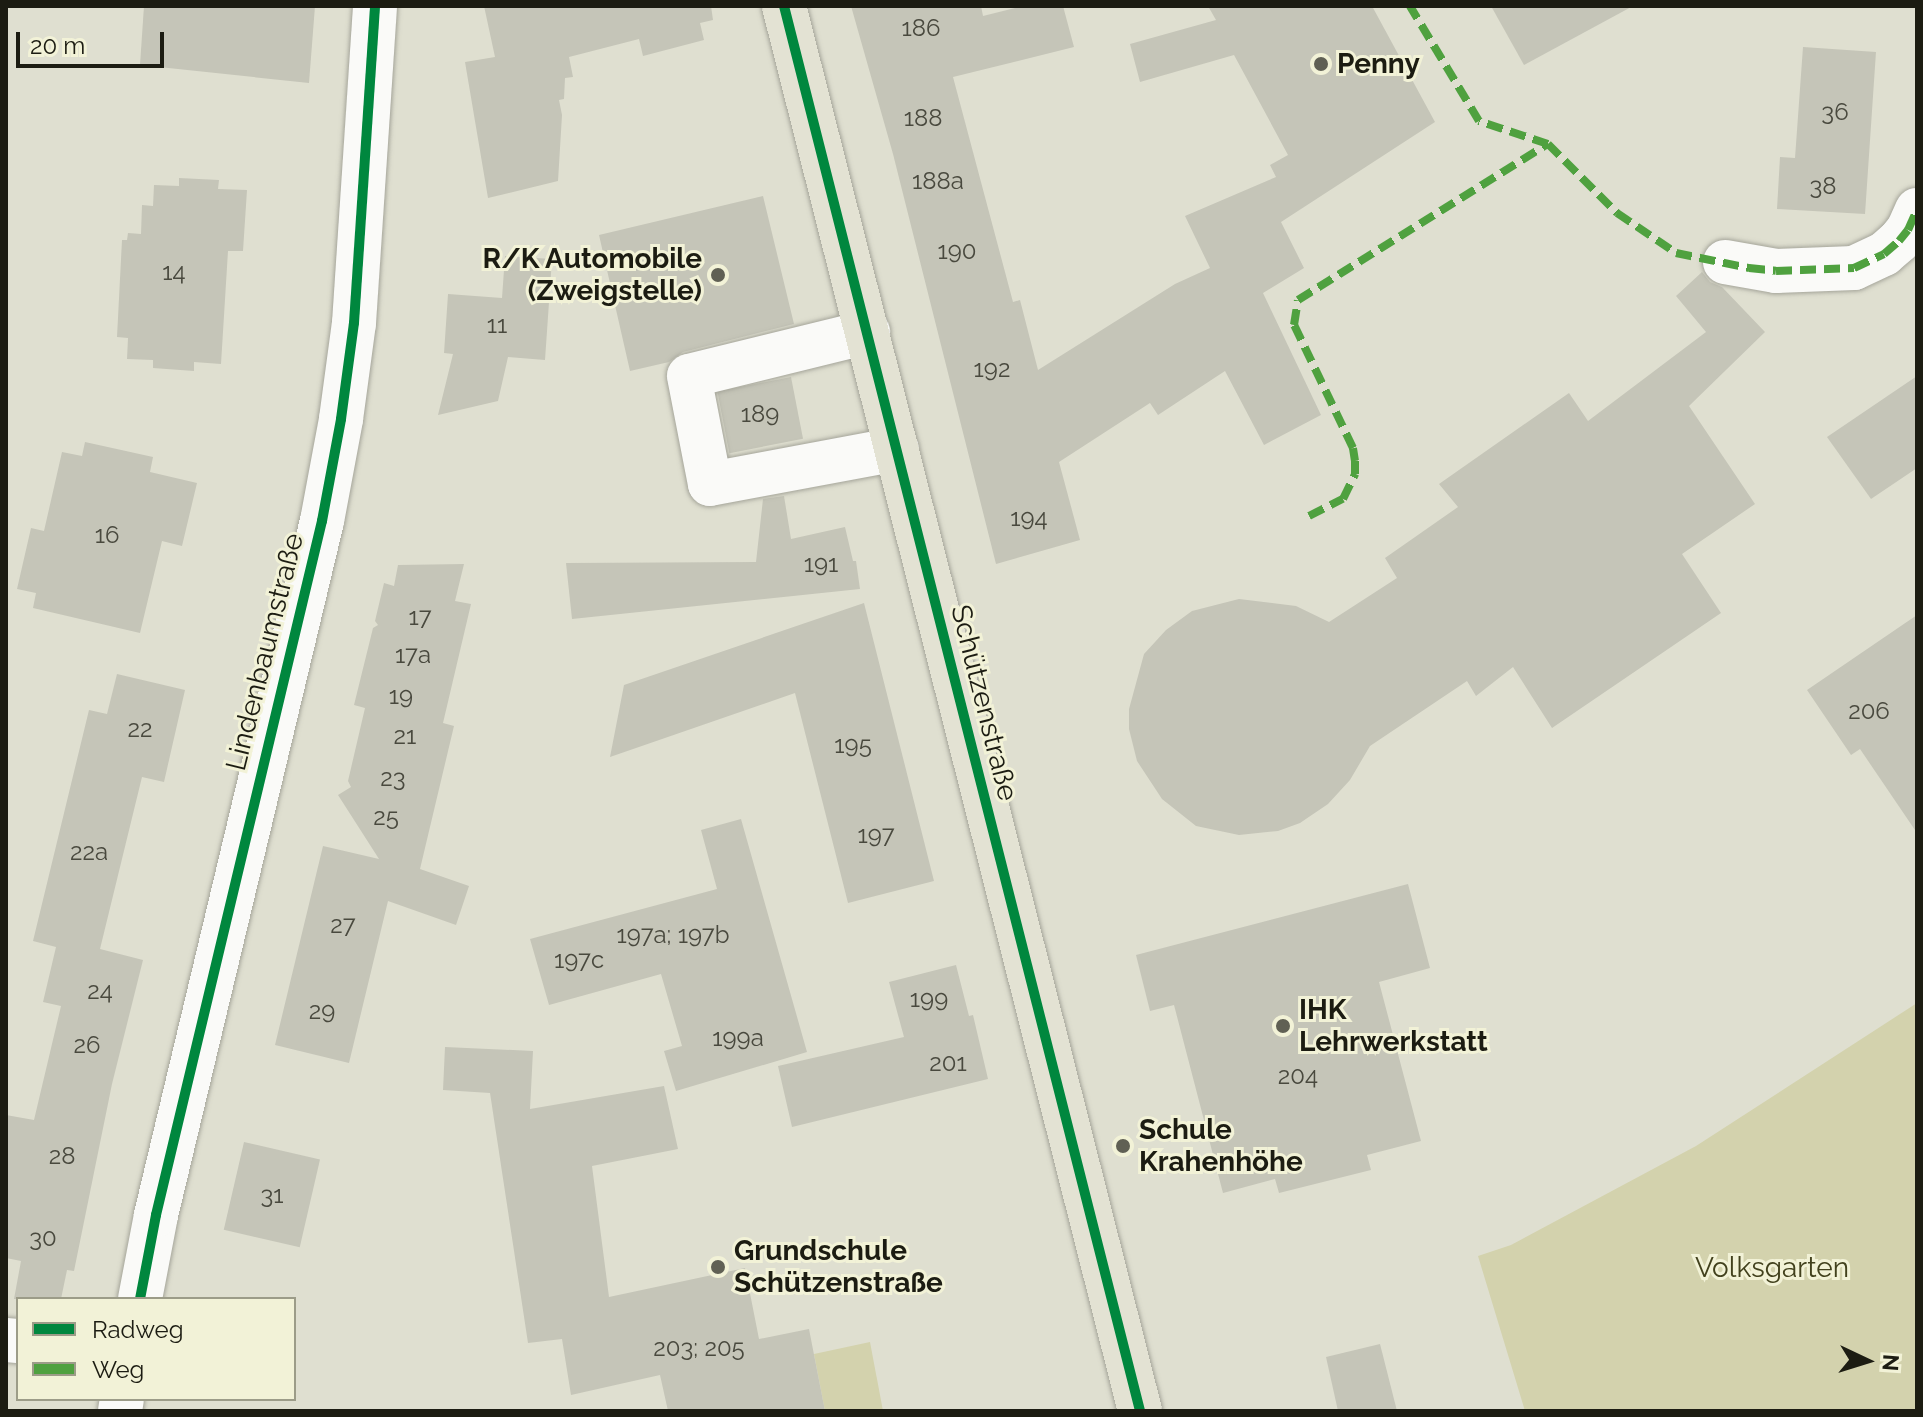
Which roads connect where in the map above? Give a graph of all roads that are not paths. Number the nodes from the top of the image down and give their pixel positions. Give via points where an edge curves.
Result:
1 (375, 6) edge
2 (784, 6) edge
3 (1917, 210) edge
4 (1725, 262) dead end
5 (868, 332) junction
6 (897, 449) junction
7 (140, 1297) edge
8 (1140, 1411) edge

1 - 7 street, Lindenbaumstraße via 354,323 341,419 322,521
2 - 5 main road, Schützenstraße
3 - 4 street via 1899,241 1854,268 1776,271
5 - 6 main road, Schützenstraße
5 - 6 street via 689,376 710,484
6 - 8 main road, Schützenstraße

